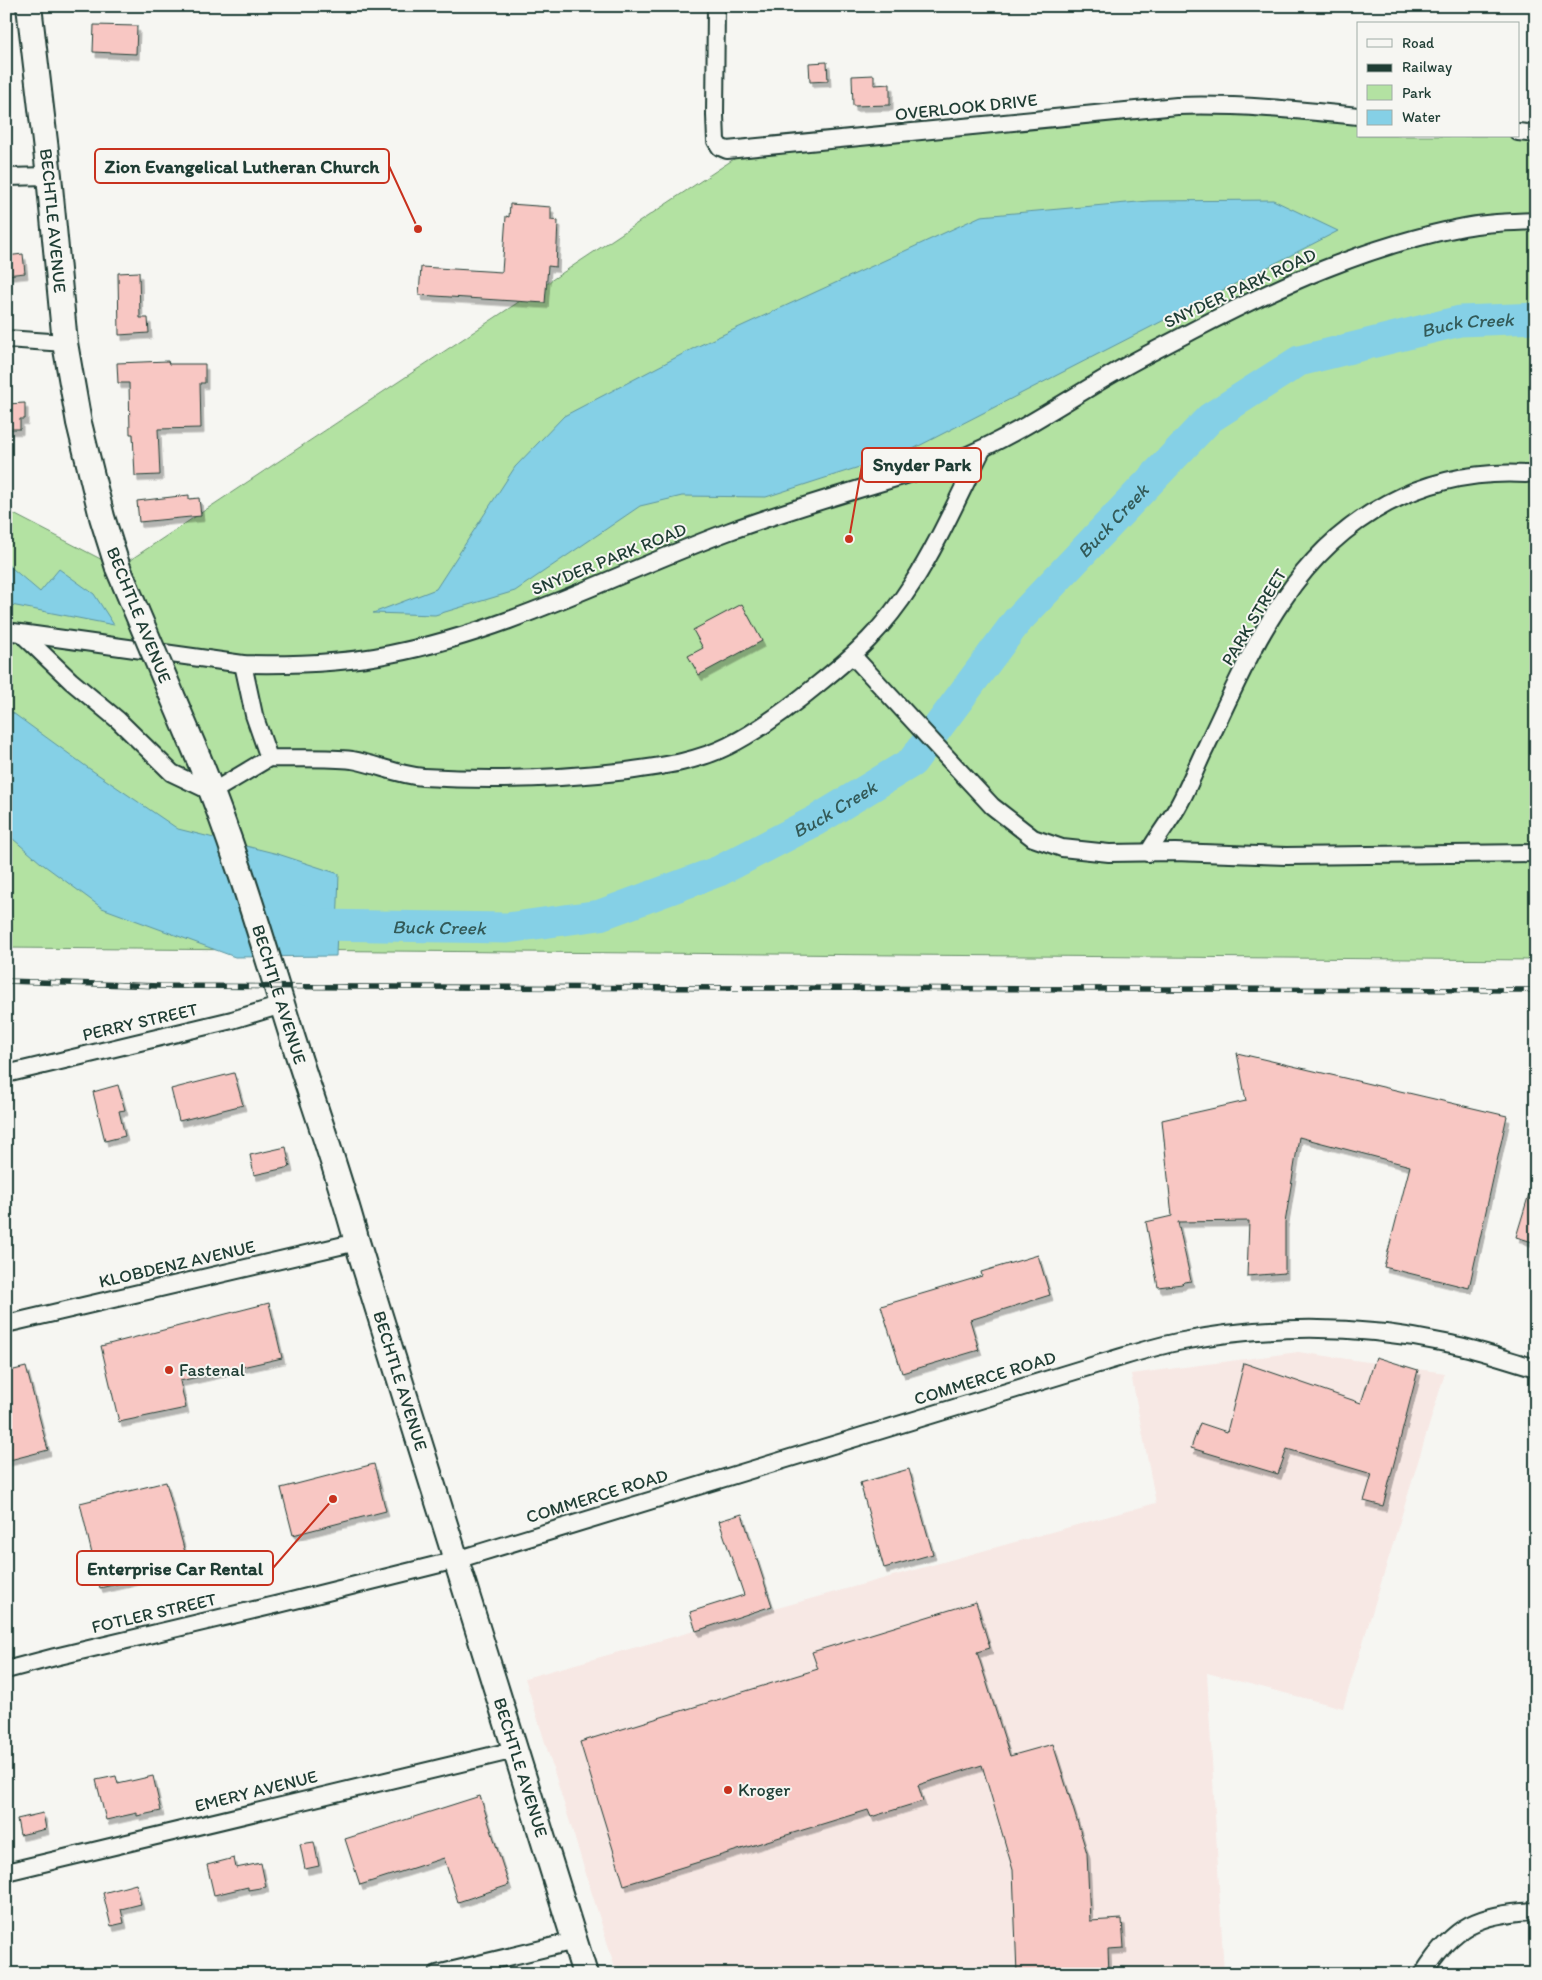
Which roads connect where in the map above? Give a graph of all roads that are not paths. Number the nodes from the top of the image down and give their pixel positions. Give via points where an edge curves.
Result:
1 (29, 6) edge
2 (716, 6) edge
3 (1357, 116) edge
4 (1520, 132) edge
5 (1536, 134) edge
6 (49, 176) junction
7 (6, 177) edge
8 (1536, 221) edge
9 (6, 339) edge
10 (65, 343) junction
11 (982, 450) junction
12 (1526, 474) dead end
13 (14, 633) edge
14 (853, 656) junction
15 (243, 664) junction
16 (269, 758) junction
17 (212, 792) junction
18 (1148, 852) junction
19 (1536, 853) edge
20 (282, 1005) junction
21 (6, 1074) edge
22 (356, 1242) junction
23 (6, 1324) edge
24 (1536, 1368) edge
25 (456, 1560) junction
26 (6, 1670) edge
27 (515, 1750) junction
28 (6, 1872) edge
29 (1536, 1912) edge
30 (575, 1941) junction
31 (436, 1974) edge
32 (585, 1974) edge
33 (1423, 1974) edge

1 - 6 main road, BECHTLE AVENUE
2 - 3 street, OVERLOOK DRIVE via 716,142 727,150 1177,106 1217,105
4 - 5 street
6 - 7 street
6 - 10 main road, BECHTLE AVENUE
8 - 11 street, SNYDER PARK ROAD via 1466,226 1414,238 1295,282 1121,369
9 - 10 street
10 - 17 main road, BECHTLE AVENUE, bridge via 78,423 118,568
11 - 14 street via 934,548 911,586 884,624
11 - 15 street, SNYDER PARK ROAD via 728,532 566,599 425,646 351,660
12 - 18 street, PARK STREET via 1480,474 1418,488 1357,521 1306,568 1257,644 1177,808
13 - 15 street, SNYDER PARK ROAD
13 - 17 street via 118,720 172,773
14 - 16 street via 794,704 727,747 696,759 659,767 524,780 421,777 352,760
14 - 18 street via 992,806 1033,838 1062,848 1109,853
15 - 16 street via 254,714
16 - 17 street
17 - 20 main road, BECHTLE AVENUE
18 - 19 street via 1286,856
20 - 21 street, PERRY STREET
20 - 22 main road, BECHTLE AVENUE
22 - 23 street, KLOBDENZ AVENUE
22 - 25 main road, BECHTLE AVENUE
24 - 25 street, COMMERCE ROAD via 1454,1344 1368,1330 1283,1329 1180,1341
25 - 26 street, FOTLER STREET
25 - 27 main road, BECHTLE AVENUE
27 - 28 street, EMERY AVENUE
27 - 30 main road, BECHTLE AVENUE
29 - 33 street via 1508,1912 1468,1926 1444,1945
30 - 31 street
30 - 32 main road, BECHTLE AVENUE

